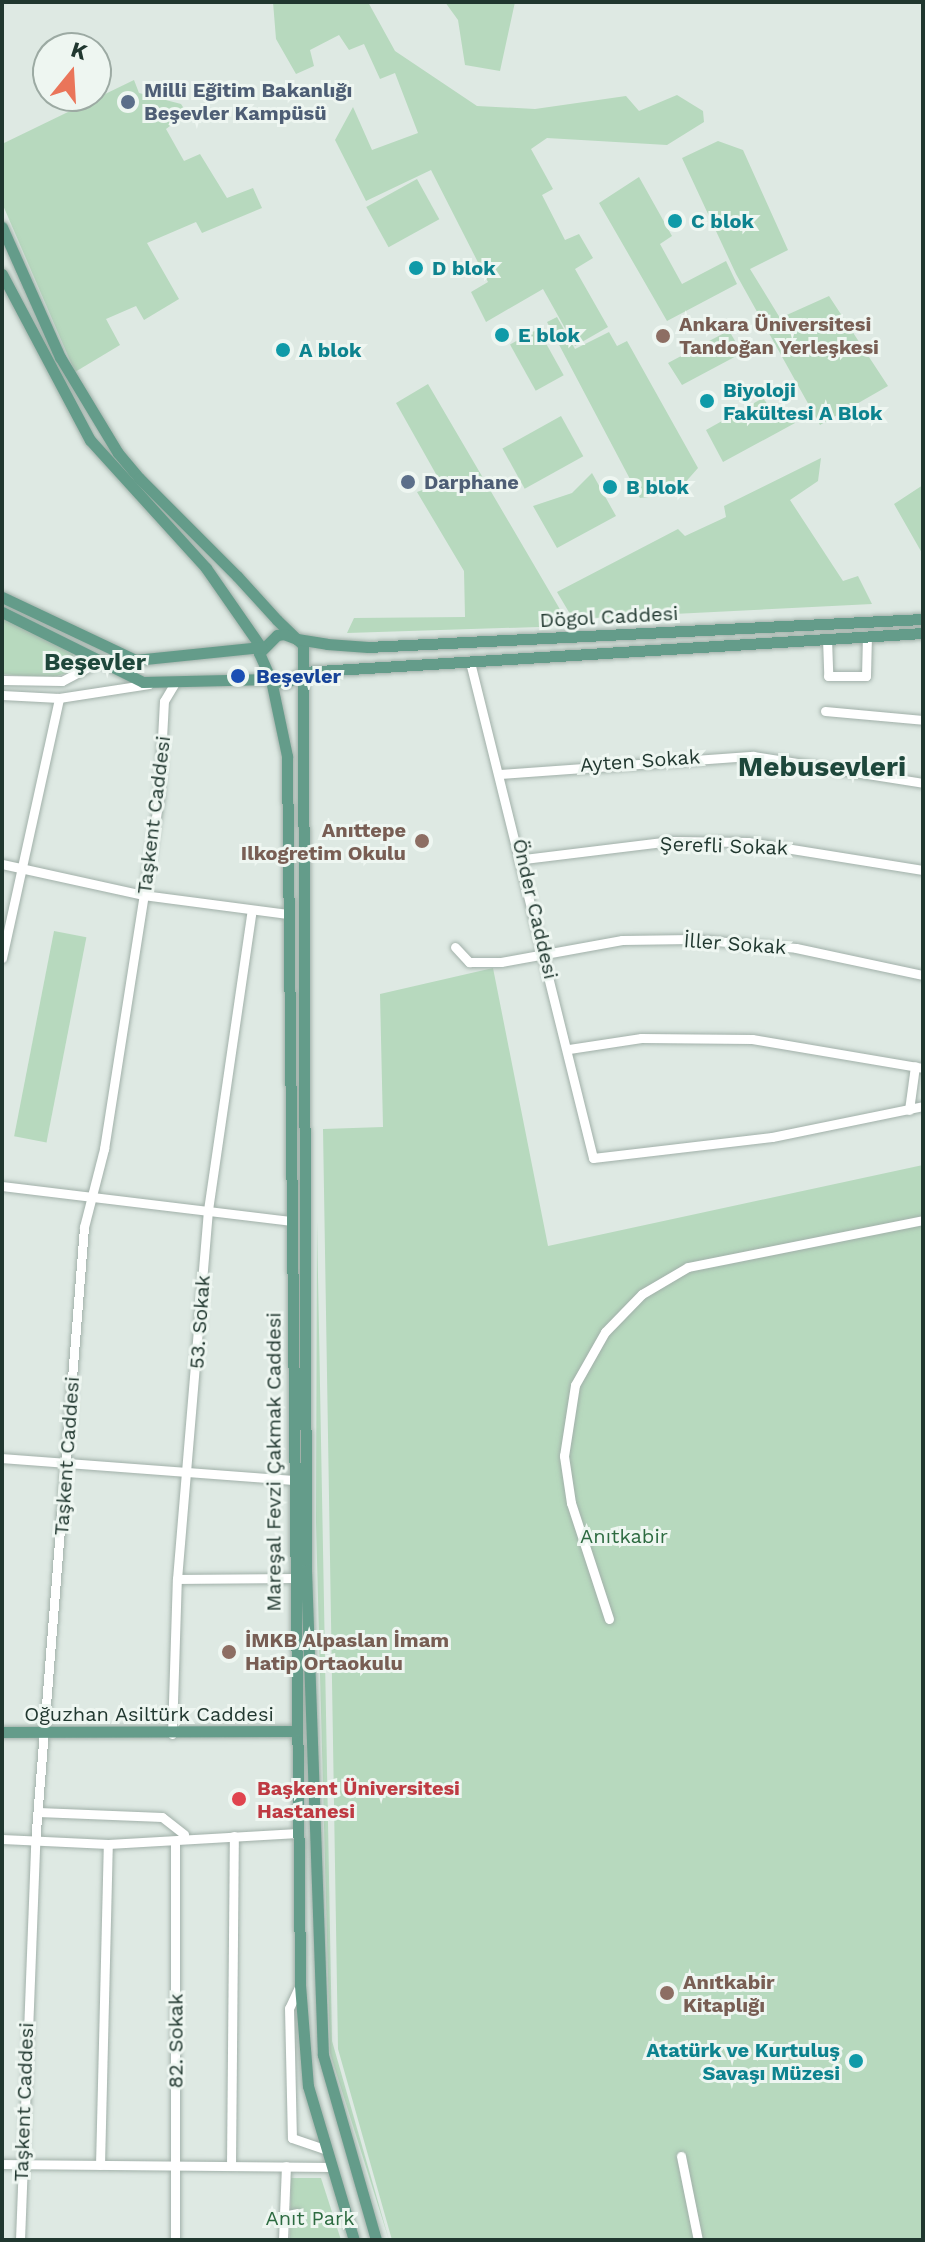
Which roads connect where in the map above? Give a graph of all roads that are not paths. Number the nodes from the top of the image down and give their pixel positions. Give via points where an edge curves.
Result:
1 (2, 227) edge
2 (3, 278) edge
3 (2, 597) edge
4 (2, 612) edge
5 (923, 619) edge
6 (923, 633) edge
7 (867, 636) junction
8 (827, 638) junction
9 (297, 639) junction
10 (261, 647) junction
11 (105, 648) junction
12 (98, 662) junction
13 (470, 662) junction
14 (303, 672) junction
15 (2, 680) edge
16 (271, 680) junction
17 (176, 681) junction
18 (152, 683) junction
19 (2, 695) edge
20 (59, 698) junction
21 (825, 711) dead end
22 (923, 720) edge
23 (500, 774) junction
24 (923, 783) edge
25 (524, 859) junction
26 (2, 864) edge
27 (19, 868) junction
28 (923, 870) edge
29 (143, 895) junction
30 (251, 914) junction
31 (288, 914) junction
32 (455, 947) dead end
33 (545, 951) junction
34 (2, 958) edge
35 (923, 975) edge
36 (569, 1049) junction
37 (919, 1067) edge
38 (923, 1106) edge
39 (909, 1110) junction
40 (2, 1186) edge
41 (90, 1196) junction
42 (208, 1210) junction
43 (923, 1220) edge
44 (292, 1221) junction
45 (2, 1458) edge
46 (67, 1464) junction
47 (190, 1472) junction
48 (292, 1480) junction
49 (292, 1578) junction
50 (177, 1579) junction
51 (609, 1619) dead end
52 (295, 1731) junction
53 (2, 1732) edge
54 (44, 1734) junction
55 (172, 1734) junction
56 (38, 1812) junction
57 (298, 1833) junction
58 (184, 1834) junction
59 (234, 1836) junction
60 (2, 1839) edge
61 (175, 1842) junction
62 (35, 1843) junction
63 (108, 1844) junction
64 (300, 1985) junction
65 (324, 2149) junction
66 (681, 2156) dead end
67 (2, 2164) edge
68 (21, 2164) junction
69 (100, 2165) junction
70 (176, 2165) junction
71 (231, 2166) junction
72 (286, 2166) junction
73 (329, 2167) junction
74 (297, 2213) dead end
75 (283, 2216) junction
76 (20, 2240) edge
77 (175, 2240) edge
78 (283, 2240) edge
79 (354, 2240) edge
80 (376, 2240) edge
81 (698, 2240) edge

1 - 9 main road via 60,357 118,453
2 - 10 main road via 90,440 206,568
3 - 11 main road
4 - 12 main road
5 - 9 main road, Dögol Caddesi via 368,647
6 - 7 main road, Dögol Caddesi
7 - 8 main road, Dögol Caddesi
7 - 8 street via 866,676 828,676
8 - 13 main road, Dögol Caddesi
9 - 10 main road via 277,635
9 - 14 main road via 306,653
10 - 11 main road via 156,663
10 - 16 main road via 259,662
11 - 12 main road
12 - 15 street via 62,681
12 - 18 main road
13 - 14 main road, Dögol Caddesi
13 - 23 street, Önder Caddesi
14 - 16 main road via 286,683
14 - 80 main road, Mareşal Fevzi Çakmak Caddesi via 306,1570 323,2055
16 - 17 main road
16 - 31 main road, Mareşal Fevzi Çakmak Caddesi via 287,756
17 - 18 main road
17 - 29 street, Taşkent Caddesi via 164,701
18 - 20 street
19 - 20 street
20 - 27 street
21 - 22 street
23 - 24 street, Ayten Sokak via 753,756
23 - 25 street, Önder Caddesi
25 - 28 street, Şerefli Sokak via 671,841 748,842
25 - 33 street, Önder Caddesi
26 - 27 street
27 - 29 street
27 - 34 street
29 - 30 street
29 - 41 street, Taşkent Caddesi
30 - 31 street
30 - 42 street, 53. Sokak
31 - 44 main road, Mareşal Fevzi Çakmak Caddesi
32 - 33 street, İller Sokak via 469,962
33 - 35 street, İller Sokak via 692,939 796,948
33 - 36 street, Önder Caddesi
36 - 37 street via 706,1036 831,1047
36 - 39 street, Önder Caddesi via 593,1158 772,1137
37 - 39 street
38 - 39 street
40 - 41 street
41 - 42 street
41 - 46 street, Taşkent Caddesi
42 - 44 street
42 - 47 street, 53. Sokak
43 - 51 street via 688,1267 642,1294 605,1332 575,1385 564,1456 571,1503
44 - 48 main road, Mareşal Fevzi Çakmak Caddesi
45 - 46 street
46 - 47 street
46 - 54 street, Taşkent Caddesi
47 - 48 street
47 - 50 street, 53. Sokak
48 - 49 main road, Mareşal Fevzi Çakmak Caddesi
49 - 50 street
49 - 52 main road, Mareşal Fevzi Çakmak Caddesi
50 - 55 street, 53. Sokak
52 - 55 main road, Oğuzhan Asiltürk Caddesi
52 - 57 main road, Mareşal Fevzi Çakmak Caddesi
53 - 54 main road, Oğuzhan Asiltürk Caddesi
54 - 55 main road, Oğuzhan Asiltürk Caddesi
54 - 56 street, Taşkent Caddesi
56 - 58 street via 162,1817
56 - 62 street, Taşkent Caddesi
57 - 59 street
57 - 64 main road, Mareşal Fevzi Çakmak Caddesi
58 - 59 street
58 - 61 street
59 - 71 street
60 - 62 street
61 - 63 street
61 - 70 street, 82. Sokak
62 - 63 street
62 - 68 street, Taşkent Caddesi
63 - 69 street
64 - 65 main road, Mareşal Fevzi Çakmak Caddesi via 308,2086
64 - 65 street via 289,2008 292,2138
65 - 73 main road, Mareşal Fevzi Çakmak Caddesi
66 - 81 street
67 - 68 street
68 - 69 street
68 - 76 street, Taşkent Caddesi
69 - 70 street
70 - 71 street
70 - 77 street, 82. Sokak
71 - 72 street
72 - 73 street
72 - 75 street
73 - 79 main road, Mareşal Fevzi Çakmak Caddesi
74 - 75 street
75 - 78 street

